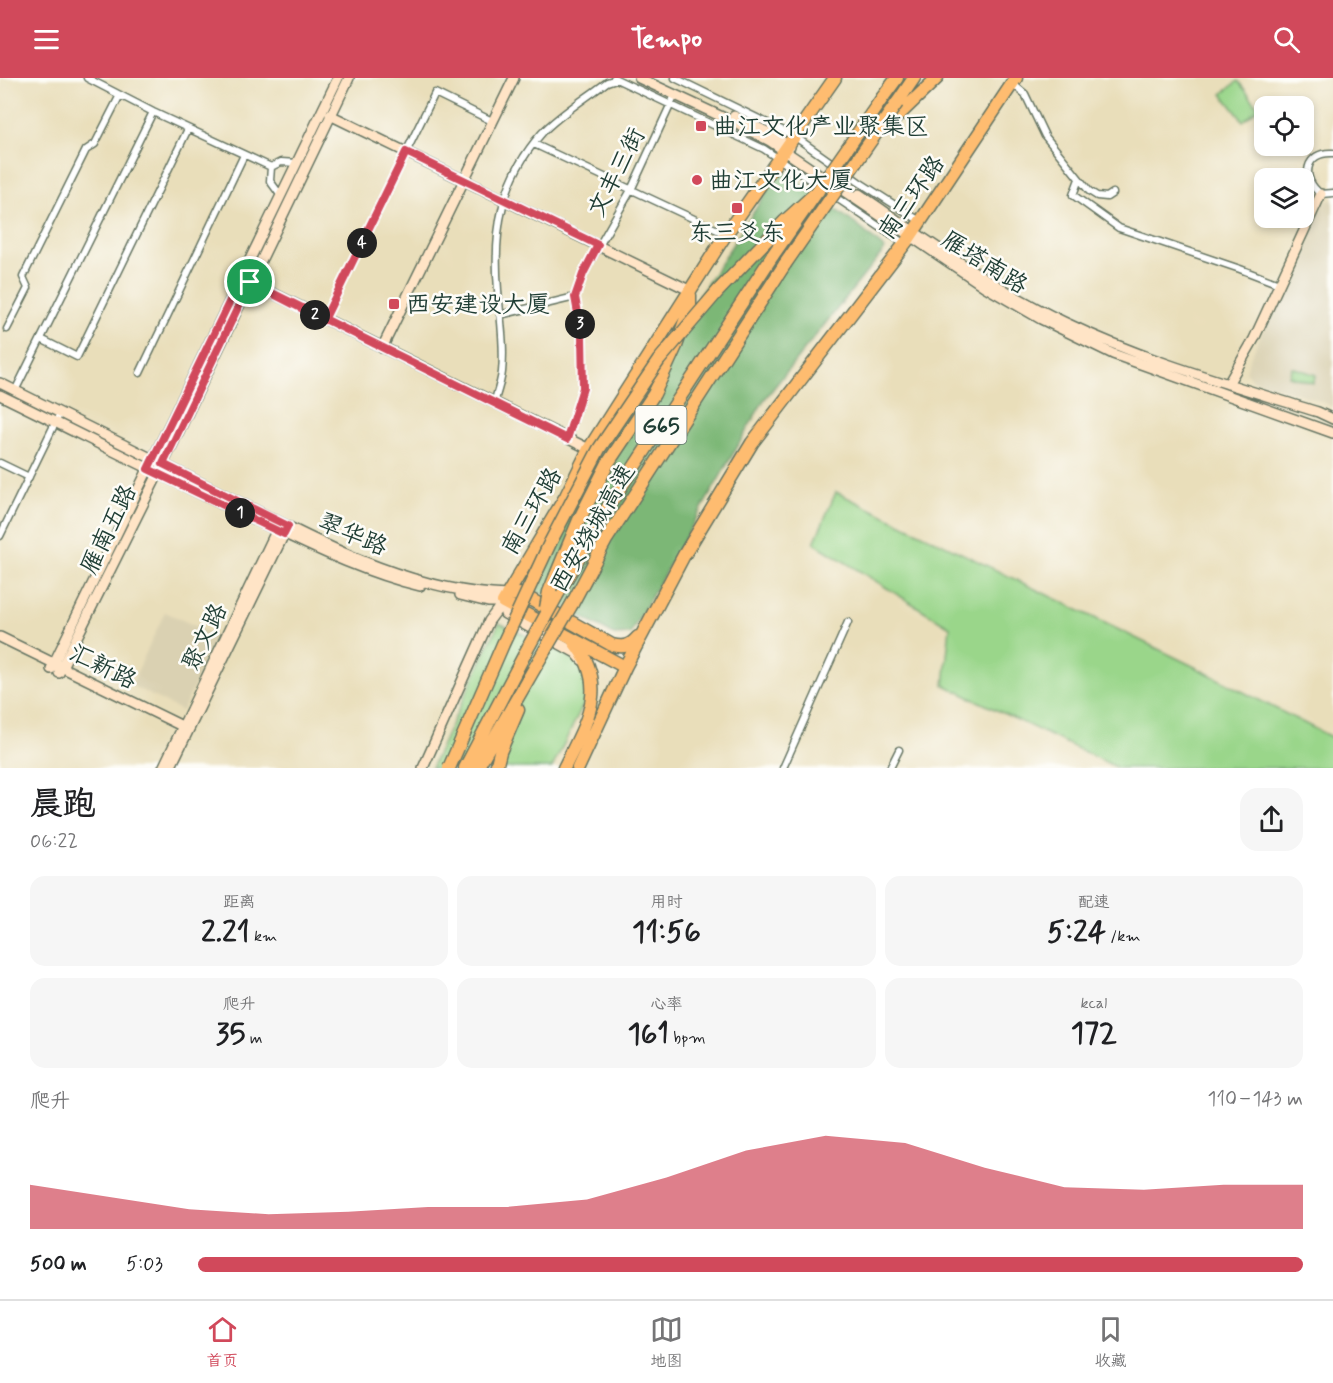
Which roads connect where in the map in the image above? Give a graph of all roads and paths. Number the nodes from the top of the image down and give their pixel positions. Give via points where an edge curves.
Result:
1 (87, 78) edge
2 (338, 78) edge
3 (349, 78) edge
4 (514, 78) edge
5 (639, 78) edge
6 (653, 78) edge
7 (675, 78) edge
8 (835, 78) edge
9 (897, 78) edge
10 (914, 78) edge
11 (937, 78) edge
12 (615, 79) edge
13 (1014, 81) edge
14 (120, 95) junction
15 (675, 95) junction
16 (670, 105) junction
17 (153, 112) junction
18 (330, 115) junction
19 (492, 121) junction
20 (188, 129) junction
21 (534, 144) junction
22 (786, 147) junction
23 (406, 152) junction
24 (1333, 153) edge
25 (244, 155) junction
26 (297, 162) junction
27 (854, 165) junction
28 (271, 167) junction
29 (1080, 179) junction
30 (464, 180) junction
31 (631, 189) junction
32 (818, 191) junction
33 (1113, 193) dead end
34 (1333, 193) edge
35 (1321, 194) junction
36 (281, 196) junction
37 (504, 200) junction
38 (913, 233) junction
39 (726, 234) junction
40 (598, 245) junction
41 (246, 280) junction
42 (1279, 284) junction
43 (691, 291) junction
44 (575, 297) junction
45 (500, 315) junction
46 (324, 320) junction
47 (8, 329) dead end
48 (41, 339) junction
49 (382, 348) junction
50 (140, 374) dead end
51 (0, 383) edge
52 (1228, 384) junction
53 (15, 390) junction
54 (0, 395) edge
55 (494, 403) junction
56 (60, 413) junction
57 (1333, 419) edge
58 (55, 423) junction
59 (1333, 433) edge
60 (567, 439) junction
61 (589, 449) junction
62 (158, 462) junction
63 (0, 463) edge
64 (153, 471) junction
65 (29, 477) junction
66 (282, 528) junction
67 (0, 536) edge
68 (505, 598) junction
69 (544, 619) junction
70 (848, 622) dead end
71 (645, 630) junction
72 (0, 638) edge
73 (571, 638) junction
74 (0, 643) edge
75 (628, 663) junction
76 (537, 665) junction
77 (56, 668) junction
78 (590, 670) junction
79 (184, 731) junction
80 (899, 750) dead end
81 (162, 768) edge
82 (170, 768) edge
83 (423, 768) edge
84 (449, 768) edge
85 (465, 768) edge
86 (477, 768) edge
87 (496, 768) edge
88 (564, 768) edge
89 (578, 768) edge
90 (783, 768) edge
91 (890, 768) edge

1 - 14 street
2 - 26 main road, 雁南五路
3 - 18 main road, 雁南五路
4 - 19 main road
5 - 15 main road, 雁塔南路
6 - 22 main road, 雁塔南路 via 758,127
7 - 22 street
8 - 22 highway, 南三环路
9 - 32 highway, 西安绕城高速 / G65, bridge
10 - 27 highway, 西安绕城高速 / G65, bridge
11 - 27 highway via 893,118
12 - 16 street
12 - 21 street via 569,111
13 - 29 street via 1025,94 1045,136
13 - 38 highway, 南三环路
14 - 17 street
14 - 47 street via 95,144 86,150 23,277 28,288
15 - 16 street, 文丰三街
15 - 22 main road, 雁塔南路
16 - 22 street via 765,149
16 - 31 street, 文丰三街
17 - 20 street
17 - 48 street
18 - 23 main road
18 - 41 main road, 雁南五路
19 - 23 street via 435,93
19 - 30 main road
20 - 25 street
20 - 48 street via 77,357
21 - 31 street
21 - 37 street via 522,159
22 - 38 main road, 雁塔南路
22 - 38 street
22 - 39 highway, 南三环路
23 - 30 main road
23 - 46 street
24 - 35 street via 1323,153 1310,164 1308,178
25 - 28 street
25 - 50 street
26 - 28 street via 281,162
26 - 36 main road, 雁南五路
27 - 76 highway, 西安绕城高速 / G65, bridge via 612,530
28 - 36 street via 270,181
29 - 33 street via 1097,196
29 - 42 street via 1073,195 1119,228
30 - 37 main road
30 - 49 main road
31 - 39 street
31 - 40 street, 文丰三街
32 - 69 highway, 西安绕城高速 / G65, bridge via 606,510
32 - 84 highway, bridge via 726,283 666,351 599,448 550,543
34 - 35 street
35 - 42 main road
36 - 41 main road, 雁南五路
37 - 40 main road
37 - 45 street via 497,224
38 - 52 main road, 雁塔南路 via 1064,322 1152,359
38 - 59 main road, 雁塔南路 via 1014,304 1095,346
38 - 71 highway, 南三环路 via 752,443 684,555
39 - 43 highway, 南三环路
40 - 43 main road
40 - 44 street, 文丰三街
41 - 46 main road
41 - 62 main road, 雁南五路
42 - 52 main road
43 - 61 highway, 南三环路
43 - 69 highway, bridge via 690,307 676,346 654,394 608,463 579,520 549,592
44 - 45 street
44 - 60 street via 582,335 583,388
45 - 55 street via 502,375
46 - 49 main road
48 - 53 street
49 - 55 main road
51 - 53 main road, 翠华路
52 - 57 main road, 雁塔南路
53 - 56 main road, 翠华路
54 - 58 main road, 翠华路
55 - 60 main road
56 - 58 street
56 - 62 main road, 翠华路
58 - 64 main road, 翠华路
58 - 65 street
60 - 61 main road
61 - 68 highway, 南三环路
62 - 64 main road, 雁南五路
62 - 66 main road, 翠华路
63 - 65 street
64 - 66 main road, 翠华路
64 - 77 main road, 雁南五路
65 - 67 street
66 - 68 main road, 翠华路 via 393,572
66 - 79 main road, 聚文路
68 - 71 highway via 522,594 622,648 631,645
68 - 73 highway
68 - 75 highway
68 - 78 main road via 505,614 576,653
68 - 83 main road via 489,621
69 - 85 highway, 西安绕城高速 / G65, bridge
70 - 90 street
71 - 75 highway, 南三环路
72 - 77 main road, 汇新路
73 - 75 highway
73 - 78 highway
74 - 77 main road, 汇新路
75 - 89 highway, 南三环路
76 - 86 highway, 西安绕城高速 / G65
76 - 87 highway
77 - 79 main road, 汇新路
78 - 88 highway via 593,702
79 - 81 main road, 聚文路
79 - 82 main road, 聚文路
80 - 91 street

